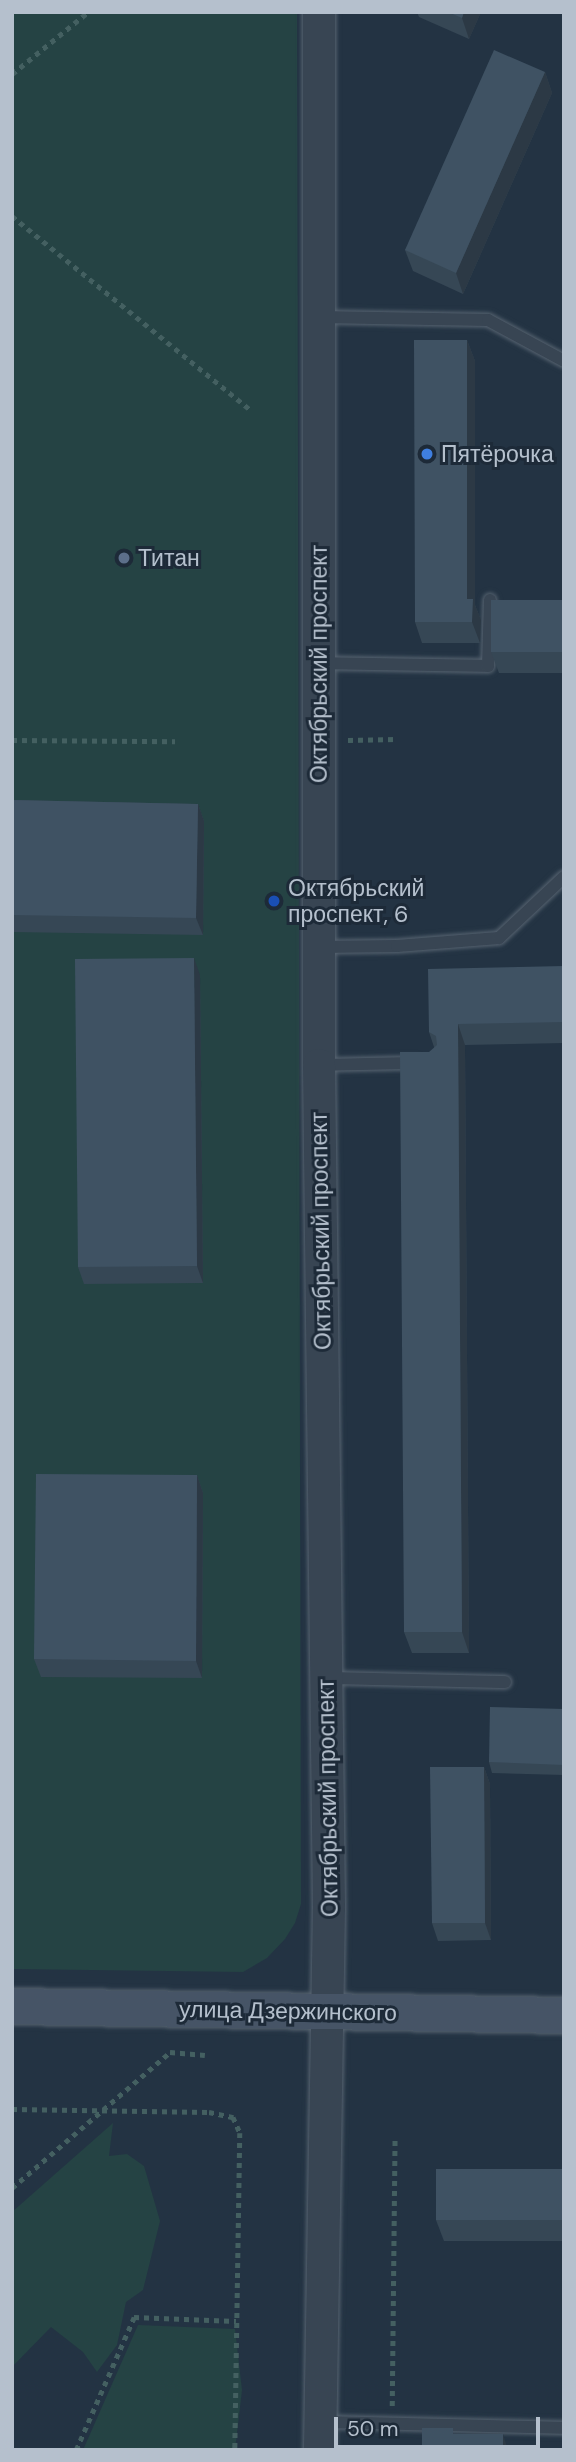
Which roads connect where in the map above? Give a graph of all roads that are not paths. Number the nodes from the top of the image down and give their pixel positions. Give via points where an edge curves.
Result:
1 (319, 12) edge
2 (319, 317) junction
3 (564, 361) edge
4 (490, 600) edge
5 (319, 663) junction
6 (564, 877) edge
7 (318, 947) junction
8 (424, 1063) edge
9 (319, 1065) junction
10 (327, 1678) junction
11 (505, 1682) dead end
12 (12, 2006) edge
13 (328, 2011) junction
14 (564, 2015) edge
15 (564, 2428) edge
16 (320, 2436) edge

1 - 2 street, Октябрьский проспект
2 - 3 lane via 488,320
2 - 5 street, Октябрьский проспект
4 - 5 lane via 488,666
5 - 7 street, Октябрьский проспект
6 - 7 lane via 499,938
7 - 9 street, Октябрьский проспект
8 - 9 lane
9 - 10 street, Октябрьский проспект
10 - 11 lane
10 - 13 street, Октябрьский проспект
12 - 13 main road, улица Дзержинского
13 - 14 main road, улица Дзержинского
13 - 16 street, Октябрьский проспект
15 - 16 lane via 391,2423

